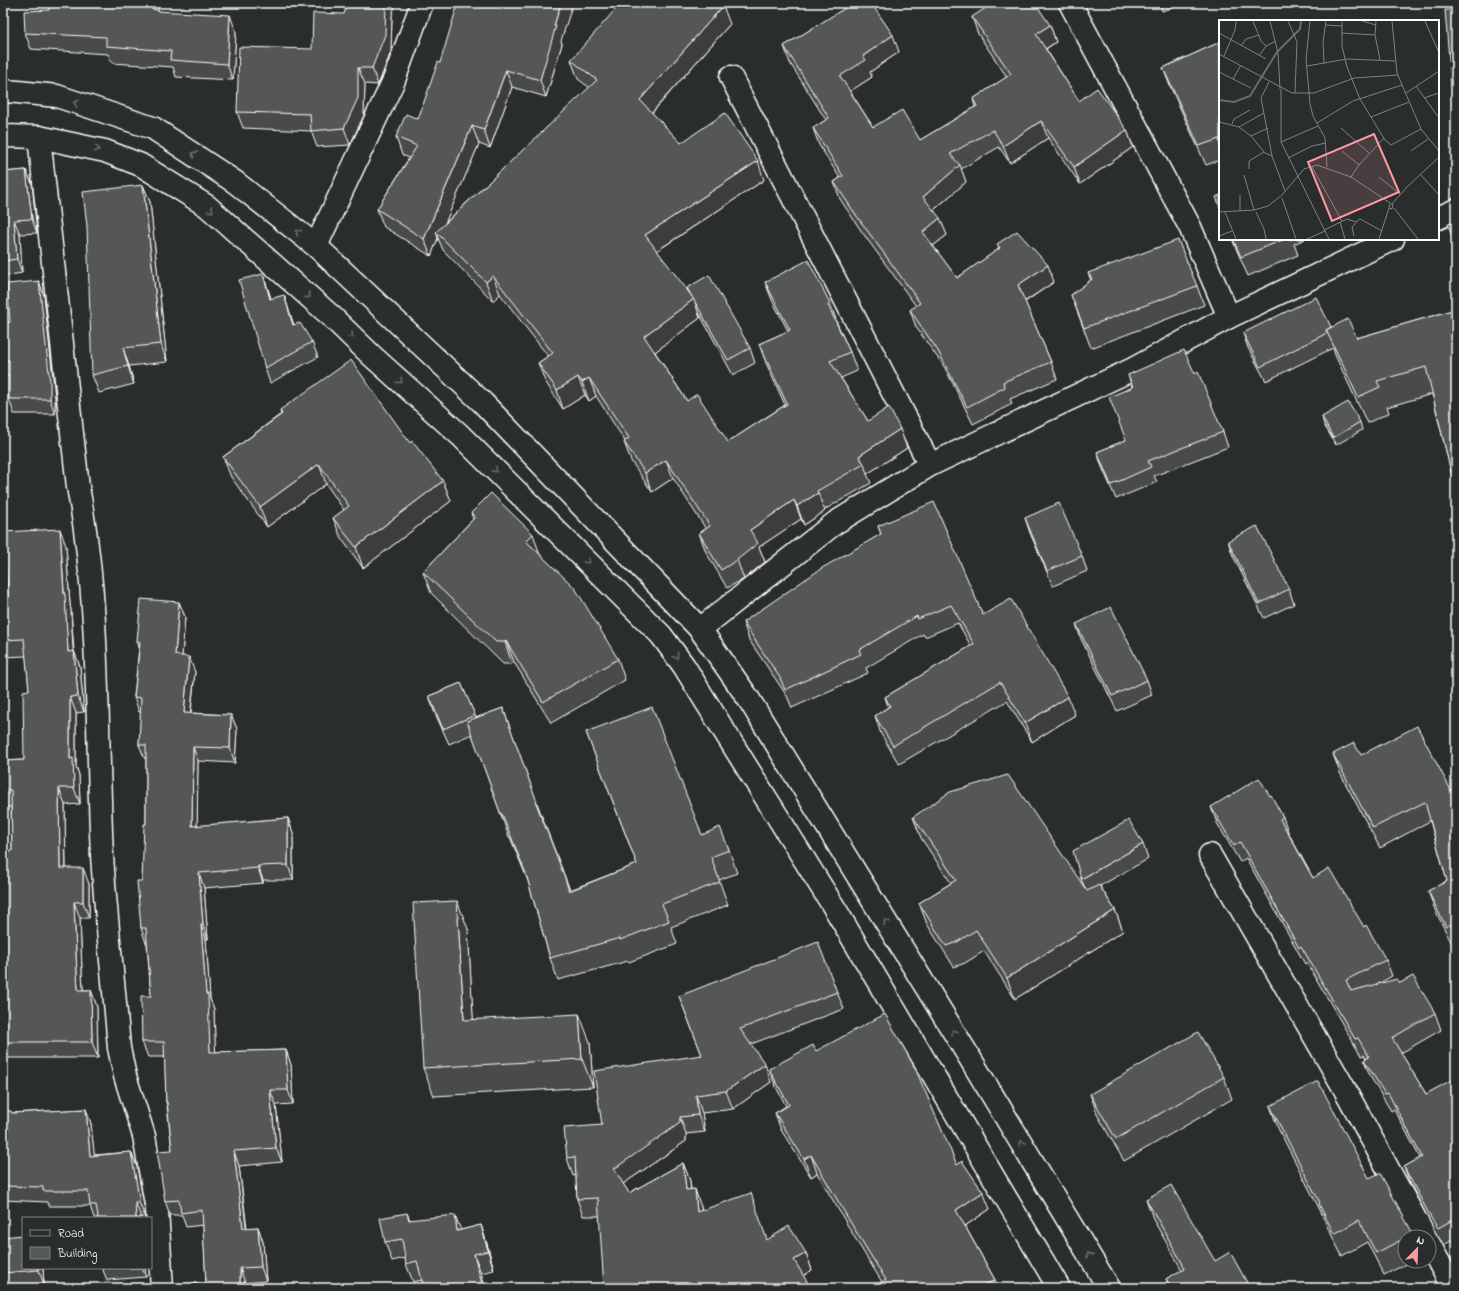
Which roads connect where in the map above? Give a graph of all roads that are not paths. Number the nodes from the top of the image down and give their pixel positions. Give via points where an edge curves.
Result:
1 (422, 3) edge
2 (1070, 3) edge
3 (731, 77) dead end
4 (3, 91) edge
5 (3, 136) edge
6 (39, 137) junction
7 (1456, 210) edge
8 (1439, 218) edge
9 (1391, 240) edge
10 (316, 246) junction
11 (1229, 317) junction
12 (930, 465) junction
13 (700, 629) junction
14 (1210, 855) dead end
15 (1421, 1229) edge
16 (1437, 1259) edge
17 (162, 1288) edge
18 (1059, 1288) edge
19 (1109, 1288) edge
20 (1453, 1288) edge

1 - 10 street via 394,80
2 - 11 street via 1190,227
3 - 12 street
10 -> 4 street via 235,182 153,128 57,96
5 - 6 street
6 - 17 street via 78,487 86,525 97,655 102,856 119,1048 144,1136 157,1210
6 -> 18 street via 105,151 140,165 207,206 460,435 661,635 696,685 837,912
7 - 8 street
9 - 11 street
10 - 13 street via 483,403
11 - 12 street via 1132,369
12 - 13 street via 835,523
19 -> 13 street via 748,698
14 - 15 street via 1343,1086
16 - 20 street

